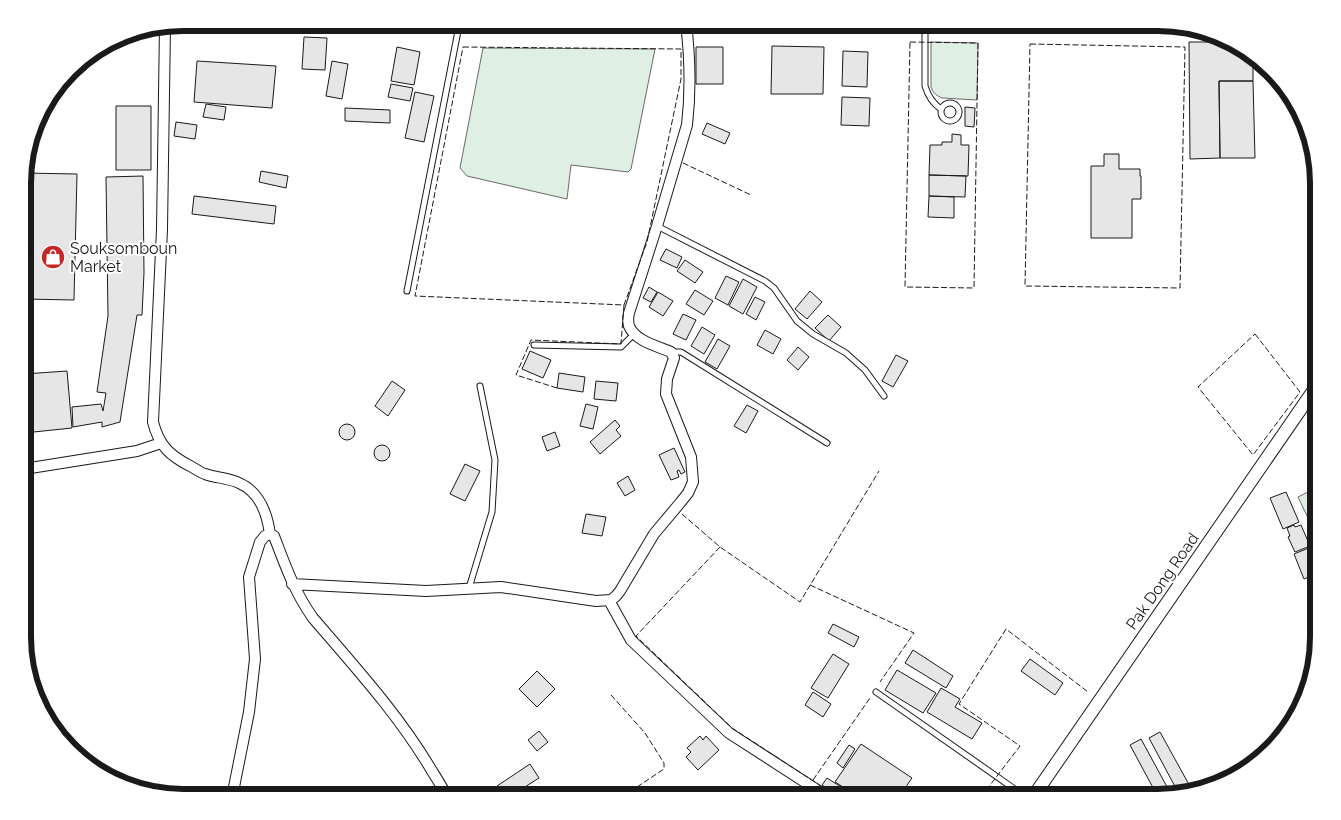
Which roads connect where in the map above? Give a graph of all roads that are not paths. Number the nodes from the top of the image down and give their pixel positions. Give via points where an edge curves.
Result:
1 (458, 31) edge
2 (687, 31) edge
3 (925, 31) edge
4 (164, 33) edge
5 (941, 109) dead end
6 (658, 226) junction
7 (406, 291) dead end
8 (635, 333) junction
9 (534, 345) dead end
10 (672, 355) junction
11 (480, 386) dead end
12 (884, 396) dead end
13 (1309, 397) edge
14 (827, 443) dead end
15 (161, 444) junction
16 (31, 468) edge
17 (270, 534) junction
18 (292, 584) junction
19 (469, 589) junction
20 (611, 600) junction
21 (876, 692) dead end
22 (815, 788) edge
23 (1013, 788) edge
24 (1039, 788) edge
25 (234, 789) edge
26 (442, 789) edge

1 - 7 lane
2 - 6 street via 690,52 687,125
3 - 5 lane via 926,86 932,102
4 - 15 street via 162,229 153,422
6 - 8 street via 629,313 628,321
6 - 12 lane via 765,280 797,321 812,334 846,353 865,370
8 - 9 lane via 621,347
8 - 10 street
10 - 14 lane via 681,352
10 - 20 street via 666,394 691,457 694,482 654,534 620,591
11 - 19 lane via 495,460 492,512
13 - 24 street, Pak Dong Road
15 - 16 street via 137,451
15 - 17 street via 176,459 205,474 240,483 254,493 265,508
17 - 18 street via 274,536
17 - 25 street via 260,542 249,576 255,659 249,712
18 - 19 street via 426,591
18 - 26 street via 313,618 406,729
19 - 20 street via 501,587 596,601
20 - 22 street via 631,640 729,733
21 - 23 lane

